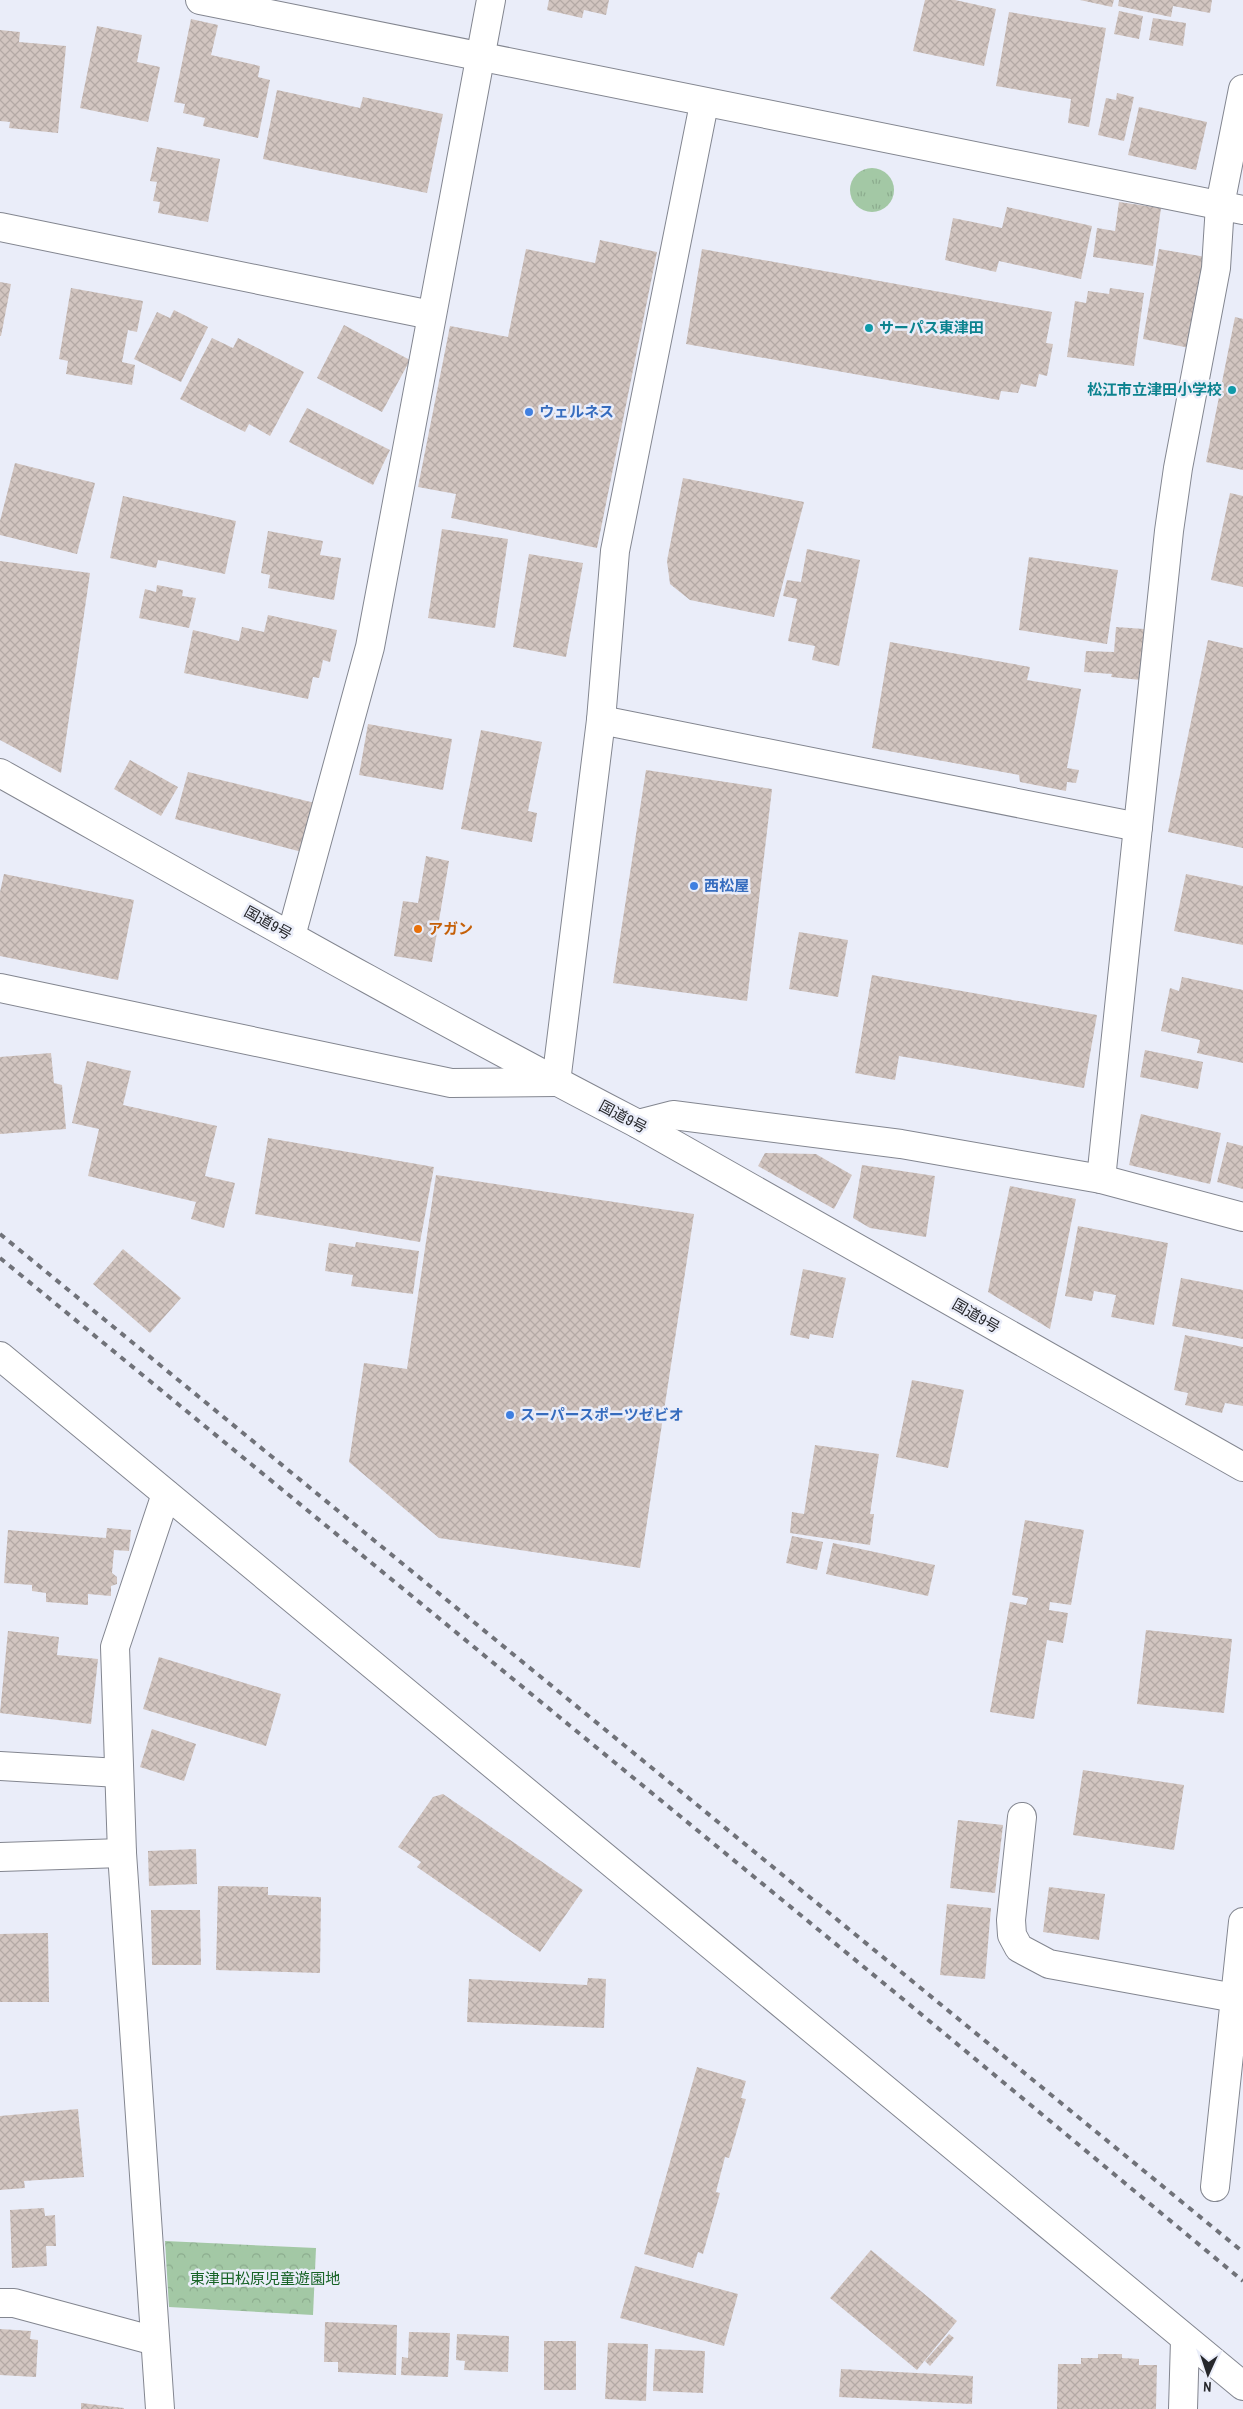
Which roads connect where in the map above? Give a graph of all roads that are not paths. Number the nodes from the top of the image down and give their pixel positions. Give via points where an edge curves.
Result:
1 (200, 0) edge
2 (491, 0) edge
3 (480, 55) junction
4 (1243, 89) edge
5 (702, 114) dead end
6 (1232, 207) edge
7 (0, 227) edge
8 (431, 315) junction
9 (601, 720) junction
10 (0, 773) edge
11 (1138, 827) junction
12 (291, 936) junction
13 (0, 988) edge
14 (556, 1082) junction
15 (638, 1124) junction
16 (1101, 1179) junction
17 (1243, 1218) edge
18 (0, 1356) edge
19 (1243, 1467) edge
20 (166, 1494) junction
21 (0, 1766) edge
22 (119, 1773) junction
23 (1022, 1817) dead end
24 (122, 1853) junction
25 (0, 1857) edge
26 (1243, 1922) edge
27 (1235, 1998) junction
28 (1215, 2187) dead end
29 (0, 2303) edge
30 (1185, 2340) junction
31 (155, 2341) junction
32 (1243, 2386) edge
33 (160, 2409) edge
34 (1183, 2409) edge

1 - 3 main road
2 - 3 main road
3 - 6 main road
3 - 8 main road
4 - 6 main road
5 - 9 main road via 615,551
6 - 11 main road via 1216,268 1178,468
7 - 8 main road
8 - 12 main road via 370,647
9 - 11 main road
9 - 14 main road
10 - 12 main road, 国道9号
11 - 16 main road
12 - 14 main road, 国道9号
13 - 14 main road via 451,1083
14 - 15 main road, 国道9号
15 - 16 main road via 673,1115 901,1144
15 - 19 main road, 国道9号
16 - 17 main road
18 - 20 main road
20 - 22 main road via 115,1647
20 - 30 main road
21 - 22 main road
22 - 24 main road
23 - 27 main road via 1011,1920 1012,1935 1020,1948 1049,1964
24 - 25 main road
24 - 31 main road
26 - 27 main road
27 - 28 main road
29 - 31 main road
30 - 32 main road
30 - 34 main road
31 - 33 main road

